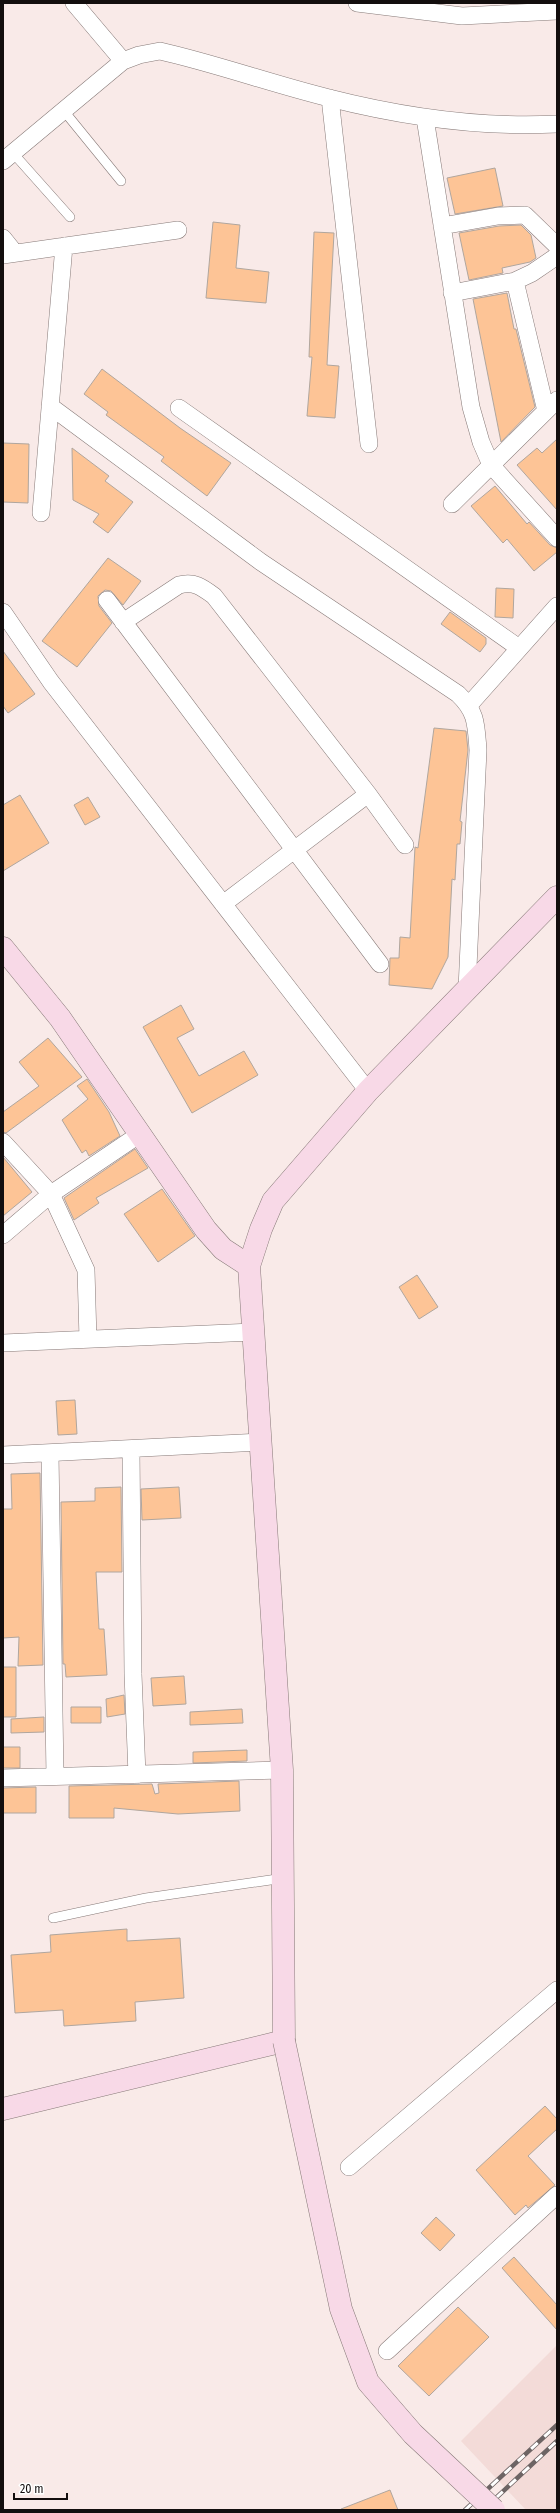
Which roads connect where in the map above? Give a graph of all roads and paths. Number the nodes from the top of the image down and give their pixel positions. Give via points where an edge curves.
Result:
1 (74, 3) edge
2 (357, 3) edge
3 (557, 11) edge
4 (122, 61) junction
5 (330, 98) junction
6 (64, 110) junction
7 (425, 118) junction
8 (557, 124) edge
9 (8, 157) edge
10 (121, 181) dead end
11 (70, 217) dead end
12 (442, 226) junction
13 (178, 230) dead end
14 (3, 238) edge
15 (64, 246) junction
16 (557, 246) edge
17 (9, 254) edge
18 (557, 256) edge
19 (515, 281) junction
20 (452, 293) junction
21 (552, 405) edge
22 (50, 406) junction
23 (179, 408) dead end
24 (369, 444) dead end
25 (491, 465) junction
26 (452, 504) dead end
27 (41, 513) dead end
28 (557, 538) edge
29 (107, 600) dead end
30 (557, 606) edge
31 (3, 612) edge
32 (123, 622) junction
33 (519, 648) junction
34 (469, 705) junction
35 (368, 794) junction
36 (405, 845) dead end
37 (295, 850) junction
38 (557, 897) edge
39 (223, 904) junction
40 (3, 948) edge
41 (380, 964) dead end
42 (467, 989) junction
43 (368, 1091) junction
44 (140, 1134) junction
45 (3, 1142) edge
46 (51, 1194) junction
47 (3, 1235) edge
48 (249, 1266) junction
49 (254, 1332) junction
50 (88, 1339) junction
51 (3, 1343) edge
52 (260, 1442) junction
53 (131, 1449) junction
54 (50, 1454) junction
55 (3, 1455) edge
56 (282, 1770) junction
57 (137, 1775) junction
58 (55, 1776) junction
59 (3, 1778) edge
60 (284, 1878) junction
61 (53, 1918) dead end
62 (557, 1990) edge
63 (284, 2041) junction
64 (3, 2110) edge
65 (349, 2167) dead end
66 (557, 2195) edge
67 (387, 2351) dead end
68 (494, 2510) edge

1 - 4 street
2 - 3 street via 462,16
4 - 5 street via 160,51
4 - 6 street
5 - 7 street
5 - 24 street
6 - 9 street
6 - 10 lane
7 - 8 street via 516,126
7 - 12 street
9 - 11 lane
12 - 16 street via 498,216 525,215
12 - 20 street
13 - 15 street
14 - 17 street
15 - 17 street
15 - 22 street
18 - 19 street
19 - 20 street
19 - 21 street
20 - 25 street via 471,407
21 - 25 street
22 - 27 street
22 - 34 street via 261,562 458,694
23 - 33 street
25 - 26 street
25 - 28 street
29 - 32 street
30 - 33 street
31 - 39 street via 51,682
32 - 35 street via 179,585 189,582 200,585 214,596
32 - 37 street
33 - 34 street
34 - 42 street via 476,720 478,750
35 - 36 street
35 - 37 street
37 - 39 street
37 - 41 street
38 - 42 street
39 - 43 street
40 - 44 street via 60,1018
42 - 43 street
43 - 48 street via 273,1201
44 - 46 street
44 - 48 street via 206,1230 223,1249
45 - 46 street
46 - 47 street
46 - 50 street via 86,1270
48 - 49 street
49 - 50 street
49 - 52 street
50 - 51 street
52 - 53 street
52 - 56 street
53 - 54 street
53 - 57 street via 133,1674
54 - 55 street
54 - 58 street
56 - 57 street
56 - 60 street
57 - 58 street
58 - 59 street
60 - 61 lane via 146,1898
60 - 63 street
62 - 65 street
63 - 64 street
63 - 68 street, bridge via 341,2309 368,2382 413,2434
66 - 67 street

